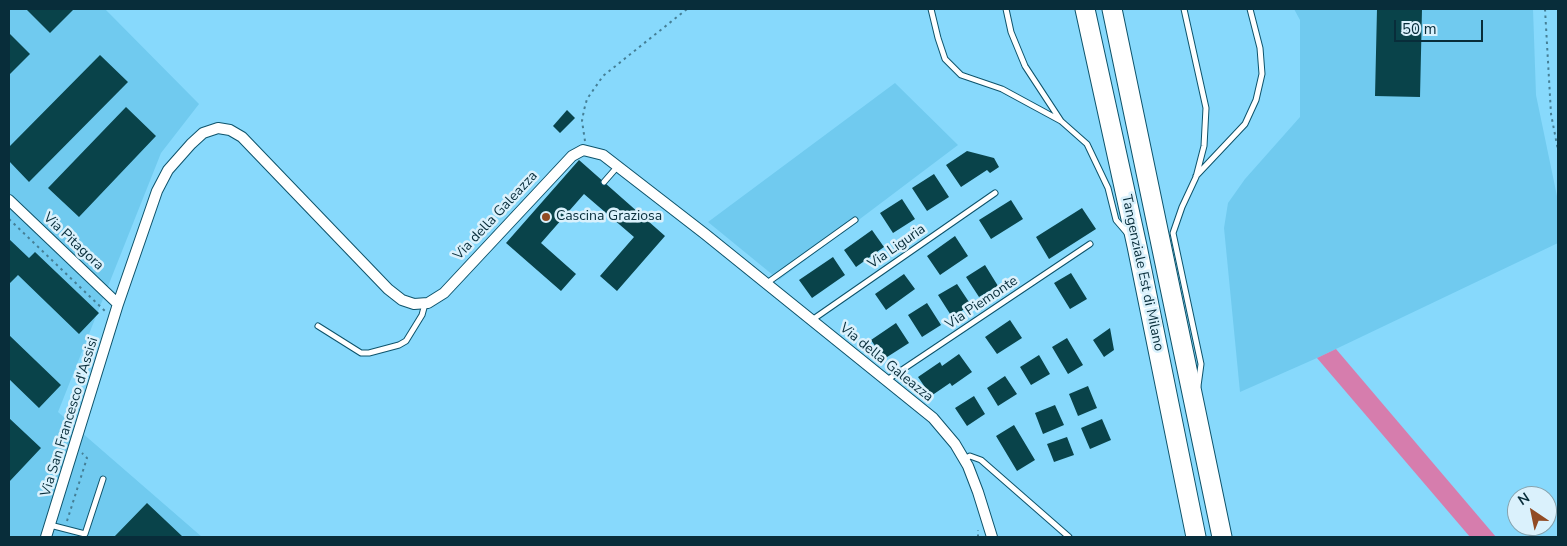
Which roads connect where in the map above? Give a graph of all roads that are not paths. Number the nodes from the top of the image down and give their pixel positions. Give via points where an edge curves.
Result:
1 (931, 9) edge
2 (1006, 9) edge
3 (1085, 9) edge
4 (1112, 9) edge
5 (1184, 9) edge
6 (1250, 9) edge
7 (1061, 121) junction
8 (618, 166) junction
9 (1196, 177) junction
10 (604, 182) dead end
11 (995, 193) dead end
12 (9, 200) edge
13 (855, 220) dead end
14 (1090, 244) dead end
15 (1137, 246) junction
16 (767, 283) junction
17 (118, 304) junction
18 (425, 304) junction
19 (812, 320) junction
20 (318, 326) dead end
21 (887, 381) junction
22 (1196, 412) junction
23 (964, 459) junction
24 (103, 479) dead end
25 (50, 525) junction
26 (46, 537) edge
27 (992, 537) edge
28 (1069, 537) edge
29 (1196, 537) edge
30 (1222, 537) edge

1 - 7 lane via 945,60 961,75 1002,89
2 - 7 lane via 1011,32 1025,66
3 - 15 highway, Tangenziale Est di Milano
4 - 22 highway, Tangenziale Est di Milano
5 - 9 lane via 1206,108 1204,146
6 - 9 lane via 1260,48 1262,74 1256,100 1245,124
7 - 15 lane via 1087,144 1108,188 1116,220
8 - 10 lane
8 - 16 street, Via della Galeazza
8 - 18 street, Via della Galeazza via 603,155 587,150 568,158 444,292
9 - 22 lane via 1173,233 1201,364
11 - 19 lane, Via Liguria
12 - 17 street, Via Pitagora
13 - 16 lane
14 - 21 lane, Via Piemonte
15 - 29 highway, Tangenziale Est di Milano
16 - 19 street, Via della Galeazza
17 - 18 street via 165,174 190,144 218,128 242,137 392,293 408,302
17 - 25 street, Via San Francesco d'Assisi
18 - 20 lane via 406,341 369,353 361,353
19 - 21 street, Via della Galeazza
21 - 23 street, Via della Galeazza via 933,418
22 - 30 highway, Tangenziale Est di Milano
23 - 27 street, Via della Galeazza
23 - 28 lane via 970,456 981,460
24 - 25 lane via 85,534
25 - 26 street, Via San Francesco d'Assisi

